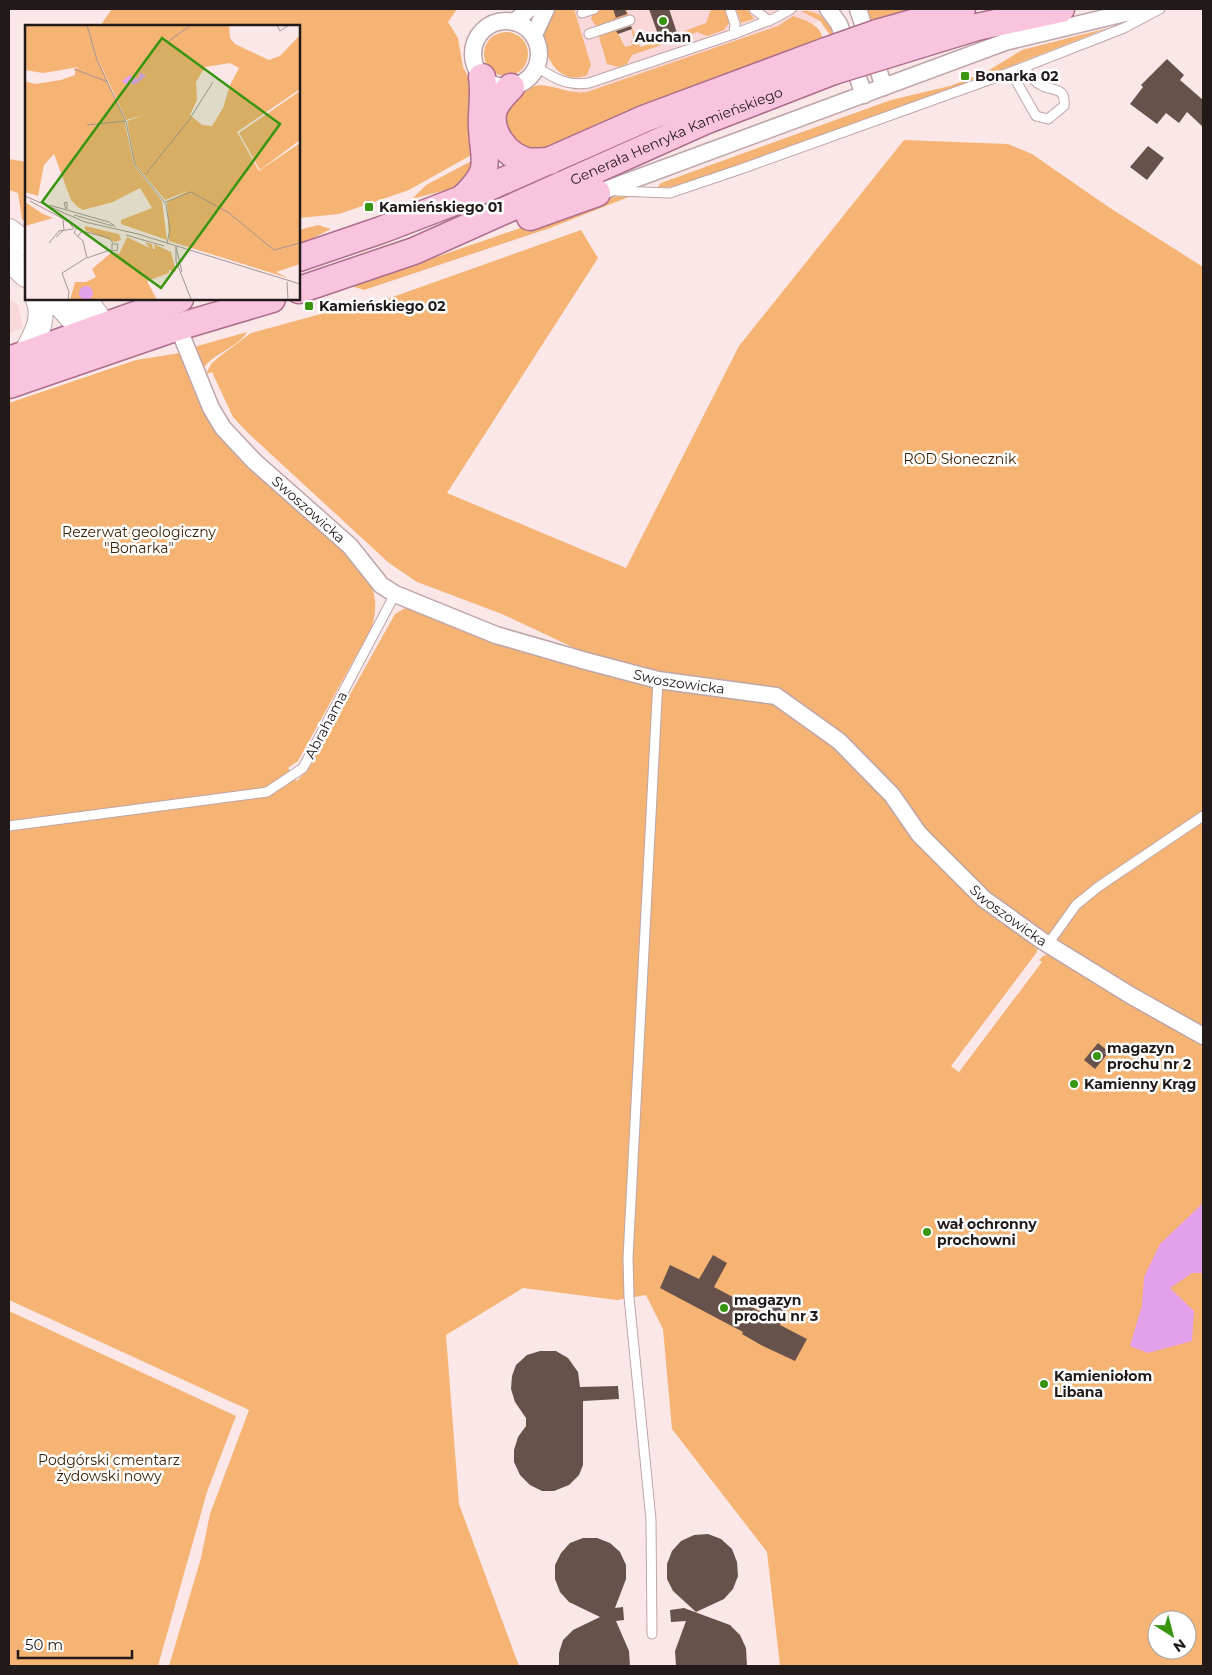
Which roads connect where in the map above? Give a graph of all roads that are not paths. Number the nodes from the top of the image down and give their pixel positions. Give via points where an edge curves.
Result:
1 (529, 9) edge
2 (546, 9) edge
3 (594, 9) edge
4 (730, 9) edge
5 (754, 9) edge
6 (791, 9) edge
7 (828, 9) edge
8 (858, 9) edge
9 (962, 9) edge
10 (1061, 9) edge
11 (1142, 9) edge
12 (1160, 9) edge
13 (582, 13) dead end
14 (630, 20) dead end
15 (769, 21) junction
16 (514, 22) junction
17 (589, 34) dead end
18 (734, 34) junction
19 (534, 35) junction
20 (882, 44) junction
21 (830, 61) junction
22 (1024, 67) junction
23 (536, 68) junction
24 (1011, 72) junction
25 (482, 77) junction
26 (511, 87) junction
27 (884, 87) junction
28 (864, 95) junction
29 (550, 161) junction
30 (597, 193) junction
31 (462, 198) junction
32 (9, 231) edge
33 (25, 243) edge
34 (414, 251) junction
35 (300, 258) edge
36 (300, 290) edge
37 (38, 300) edge
38 (56, 300) edge
39 (84, 300) edge
40 (178, 300) edge
41 (269, 300) edge
42 (178, 326) junction
43 (98, 338) junction
44 (17, 357) edge
45 (9, 385) edge
46 (395, 594) junction
47 (658, 680) junction
48 (1203, 816) edge
49 (9, 826) edge
50 (1048, 944) junction
51 (1203, 1036) edge
52 (652, 1634) dead end

1 - 16 street
2 - 19 street
3 - 13 lane
4 - 18 lane via 735,24
5 - 15 lane
6 - 15 lane
7 - 28 street via 839,24
8 - 27 street
9 - 20 main road, Generała Henryka Kamieńskiego
10 - 20 main road, Generała Henryka Kamieńskiego
11 - 27 street, Generała Henryka Kamieńskiego via 1005,42
12 - 22 lane via 1124,28
14 - 17 lane
15 - 18 lane
16 - 19 street
16 - 25 street via 493,23 479,34 473,61
18 - 23 lane via 589,83 574,85 561,82
19 - 23 street via 539,56
20 - 21 main road, Generała Henryka Kamieńskiego, bridge
21 - 29 main road, Generała Henryka Kamieńskiego via 646,118
21 - 34 main road, Generała Henryka Kamieńskiego via 705,121
22 - 24 lane
22 - 24 lane via 1036,81 1061,91 1065,98 1064,106 1048,119 1036,116
23 - 26 street via 521,84
24 - 30 lane via 892,117 670,193 622,190
25 - 26 street via 490,84
25 - 31 main road via 485,168 476,186
26 - 29 main road via 500,98 493,113 495,131 503,147 527,161
27 - 28 street, Generała Henryka Kamieńskiego
28 - 30 street, Generała Henryka Kamieńskiego
29 - 31 main road, Generała Henryka Kamieńskiego
30 - 34 main road via 522,220
31 - 35 main road, Generała Henryka Kamieńskiego
32 - 33 street
34 - 36 main road, Generała Henryka Kamieńskiego
37 - 44 street via 42,309 41,322
38 - 43 street
39 - 43 street
40 - 43 main road
41 - 42 main road
42 - 43 main road
42 - 46 street, Swoszowicka via 210,408 223,428 254,461 350,546 381,586
43 - 44 main road
43 - 45 main road
46 - 47 street, Swoszowicka via 496,634
46 - 49 lane, Abrahama via 303,768 267,792
47 - 50 street, Swoszowicka via 776,696 839,741 892,795 925,841 984,899
47 - 52 lane via 628,1258 651,1520
48 - 50 lane via 1076,905
50 - 51 street, Swoszowicka via 1130,996

